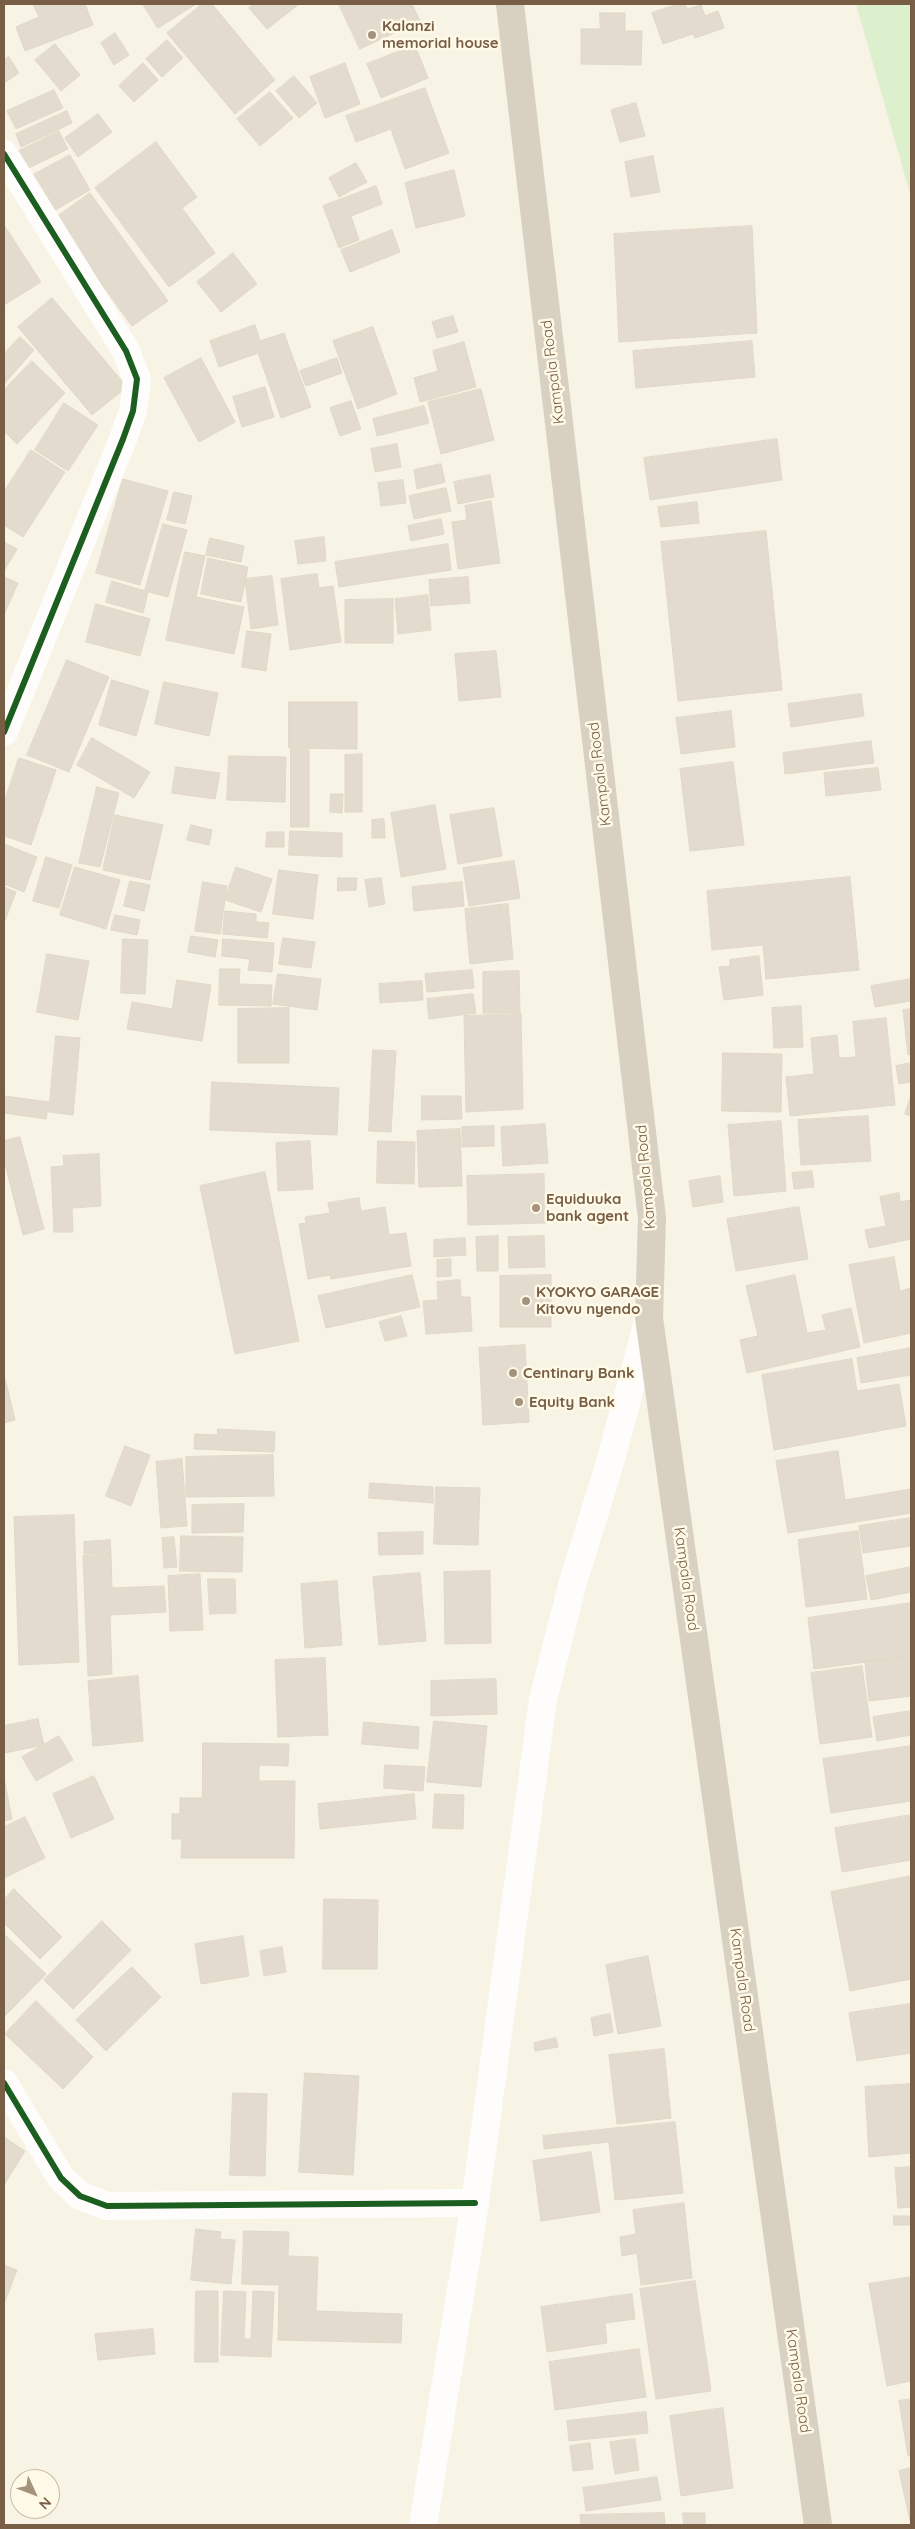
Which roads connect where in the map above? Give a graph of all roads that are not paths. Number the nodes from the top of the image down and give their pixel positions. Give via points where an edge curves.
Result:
1 (510, 4) edge
2 (4, 154) edge
3 (4, 732) edge
4 (649, 1318) junction
5 (4, 2083) edge
6 (474, 2203) junction
7 (423, 2525) edge
8 (818, 2525) edge

1 - 4 main road, Kampala Road via 652,1218
2 - 3 main road via 126,351 137,379 133,411 123,439
4 - 6 main road via 609,1466 573,1582 543,1700
4 - 8 main road, Kampala Road
5 - 6 main road via 61,2178 80,2196 107,2206
6 - 7 main road

